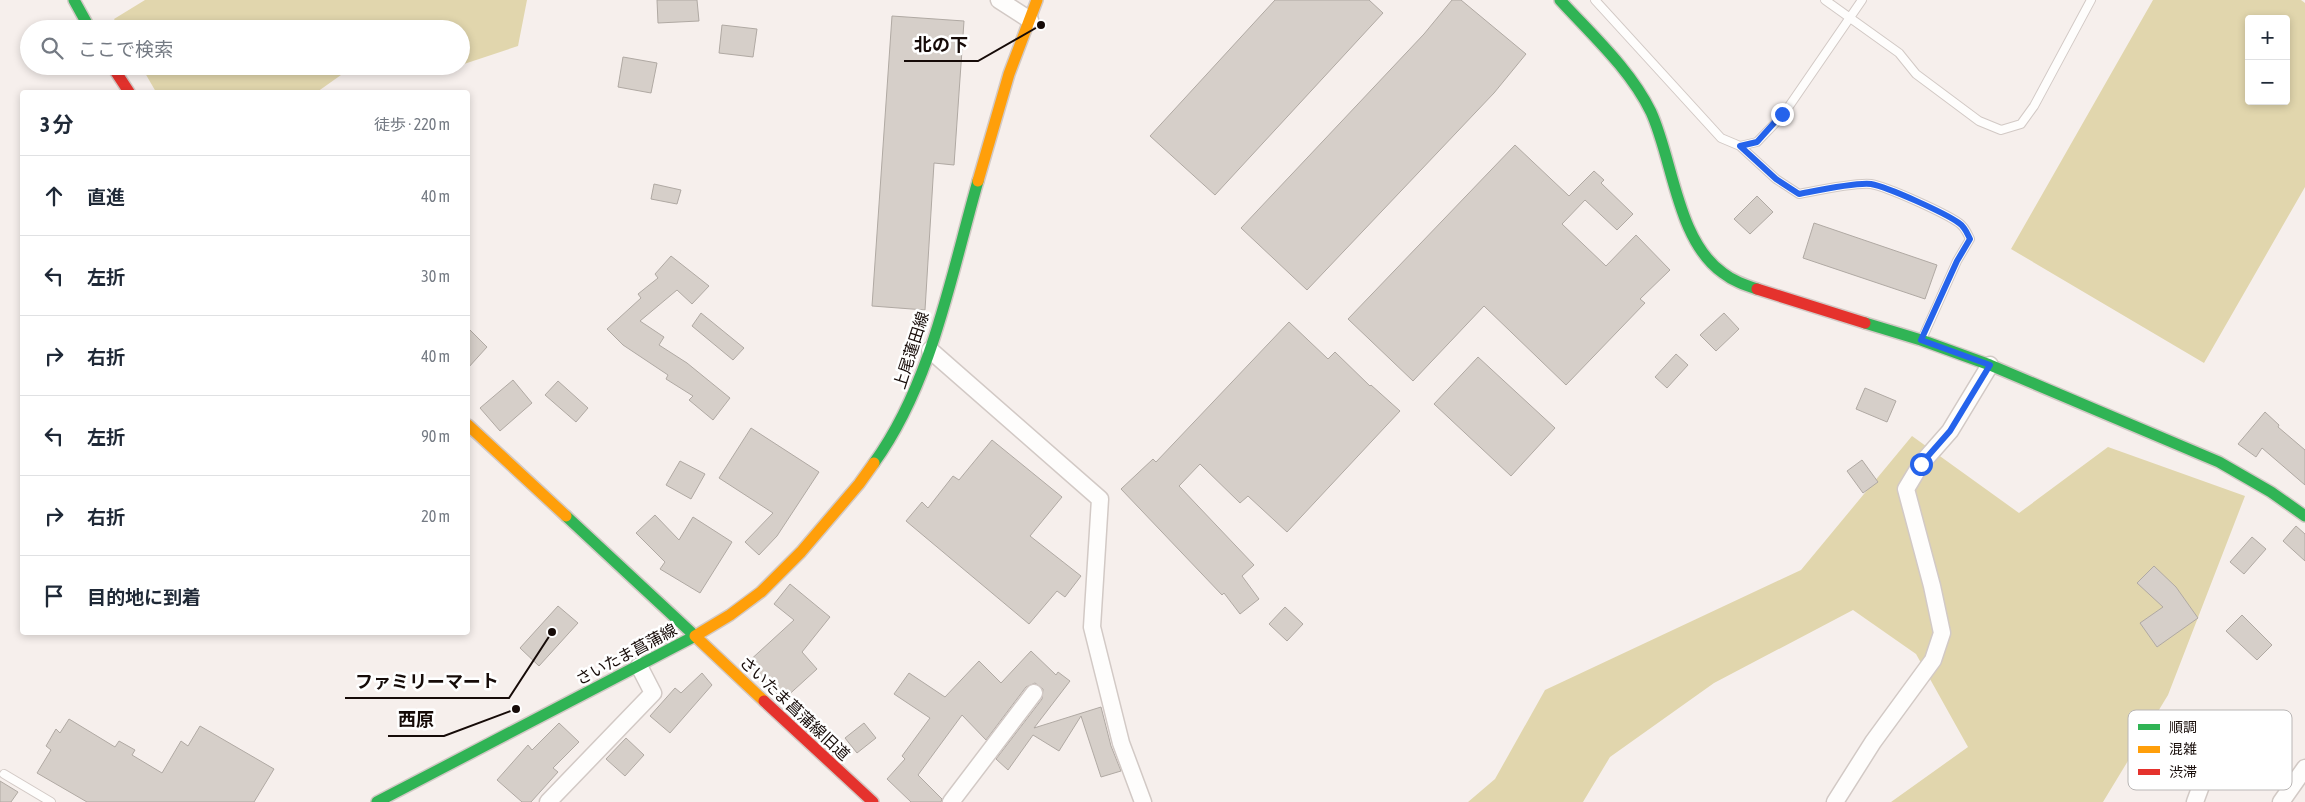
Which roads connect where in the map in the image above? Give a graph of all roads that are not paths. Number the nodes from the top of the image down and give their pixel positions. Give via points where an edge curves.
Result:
1 (74, 0) edge
2 (999, 0) edge
3 (1037, 0) edge
4 (1560, 0) edge
5 (1595, 0) edge
6 (1825, 0) edge
7 (1862, 0) edge
8 (2091, 0) edge
9 (1850, 16) junction
10 (85, 20) edge
11 (1030, 20) junction
12 (118, 75) edge
13 (128, 90) edge
14 (1740, 146) junction
15 (1921, 340) junction
16 (930, 350) junction
17 (1990, 365) junction
18 (470, 428) edge
19 (2305, 516) edge
20 (695, 636) junction
21 (639, 666) junction
22 (1034, 693) dead end
23 (2305, 768) edge
24 (4, 774) dead end
25 (2292, 786) edge
26 (2199, 790) edge
27 (2289, 790) edge
28 (51, 802) edge
29 (377, 802) edge
30 (548, 802) edge
31 (873, 802) edge
32 (951, 802) edge
33 (1143, 802) edge
34 (1834, 802) edge
35 (2195, 802) edge
36 (2281, 802) edge

1 - 10 main road
2 - 11 street
3 - 11 main road, 上尾蓮田線
4 - 15 main road via 1627,74 1639,92 1651,113 1687,224 1716,268 1737,282
5 - 14 lane via 1721,138
6 - 9 lane
7 - 9 lane
8 - 9 lane via 2030,112 2021,124 2001,130 1979,121 1916,74 1899,53
9 - 14 lane via 1782,114 1757,142
11 - 16 main road, 上尾蓮田線 via 1009,74
12 - 13 main road
14 - 15 lane via 1776,179 1799,194 1871,184 1915,201 1959,223 1966,230 1970,239
15 - 17 main road
16 - 20 main road, 上尾蓮田線 via 914,395 892,438 828,523 761,592
16 - 33 street via 1100,499 1092,627 1121,744
17 - 19 main road via 2218,462
17 - 34 street via 1950,431 1921,464 1906,489 1942,633 1933,660
18 - 20 main road, さいたま菖蒲線
20 - 21 main road, さいたま菖蒲線
20 - 31 main road, さいたま菖蒲線旧道
21 - 29 main road, さいたま菖蒲線
21 - 30 street via 653,693
22 - 32 street
23 - 25 street
24 - 28 lane
26 - 35 street
27 - 36 street

